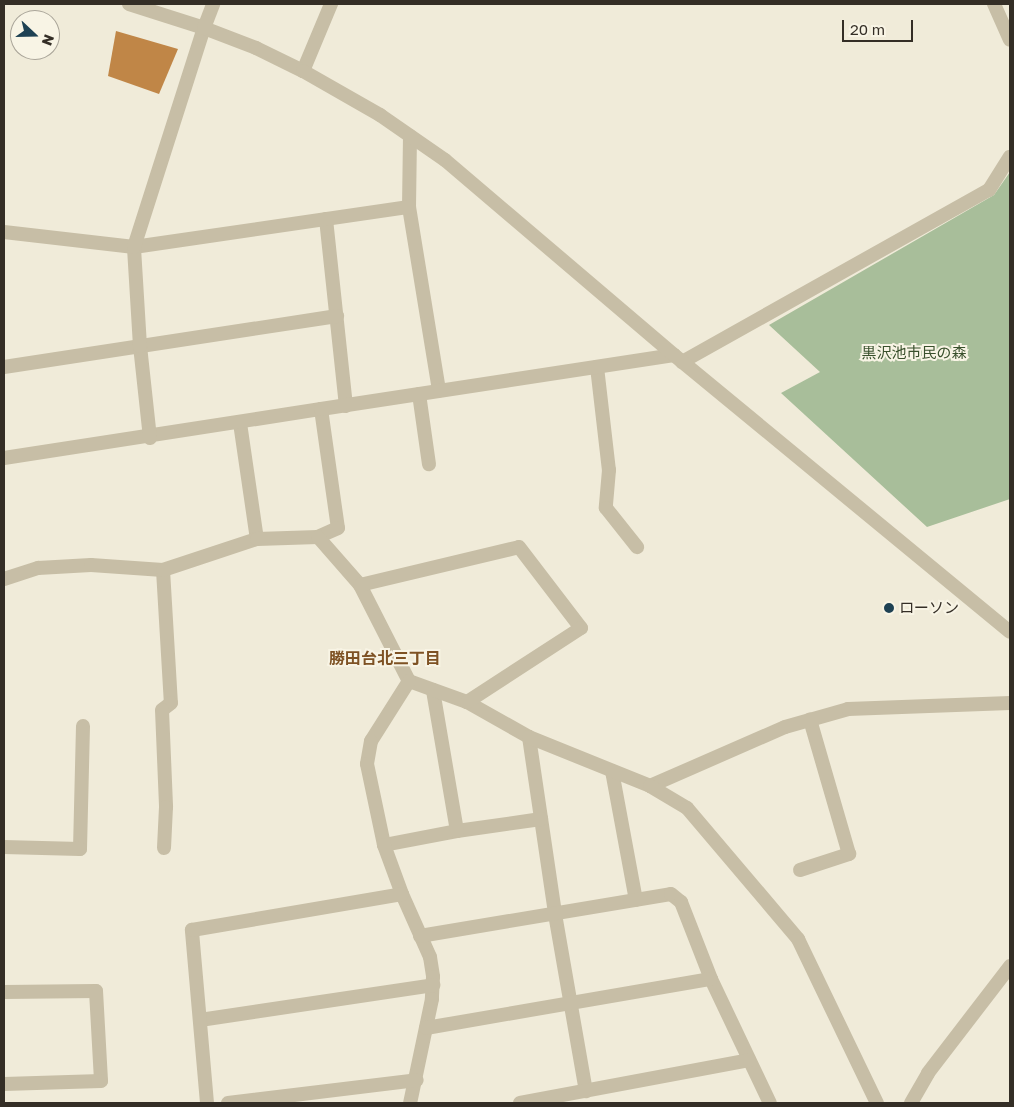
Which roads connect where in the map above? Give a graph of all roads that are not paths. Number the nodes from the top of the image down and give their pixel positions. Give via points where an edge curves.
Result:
1 (129, 4) edge
2 (213, 4) edge
3 (331, 4) edge
4 (994, 4) edge
5 (204, 28) junction
6 (1010, 40) edge
7 (303, 70) junction
8 (410, 136) junction
9 (1010, 157) edge
10 (409, 207) junction
11 (326, 220) junction
12 (4, 232) edge
13 (134, 247) junction
14 (337, 316) junction
15 (140, 346) junction
16 (678, 359) junction
17 (4, 367) edge
18 (596, 367) junction
19 (439, 391) junction
20 (420, 394) junction
21 (346, 406) junction
22 (321, 410) junction
23 (240, 423) junction
24 (150, 438) junction
25 (4, 458) edge
26 (429, 464) dead end
27 (318, 537) junction
28 (257, 539) junction
29 (637, 548) dead end
30 (163, 570) junction
31 (4, 579) edge
32 (360, 585) junction
33 (1010, 632) edge
34 (409, 681) junction
35 (433, 690) junction
36 (468, 702) junction
37 (1010, 703) edge
38 (810, 720) junction
39 (83, 726) dead end
40 (529, 737) junction
41 (612, 771) junction
42 (650, 786) junction
43 (541, 819) junction
44 (457, 832) junction
45 (384, 845) junction
46 (4, 847) edge
47 (164, 848) dead end
48 (800, 870) dead end
49 (402, 894) junction
50 (636, 900) junction
51 (555, 914) junction
52 (420, 936) junction
53 (1010, 966) edge
54 (710, 979) junction
55 (433, 985) junction
56 (4, 992) edge
57 (570, 1003) junction
58 (200, 1020) junction
59 (426, 1028) junction
60 (750, 1060) junction
61 (417, 1080) junction
62 (4, 1084) edge
63 (586, 1091) junction
64 (288, 1100) edge
65 (540, 1101) edge
66 (207, 1103) edge
67 (228, 1103) edge
68 (410, 1103) edge
69 (520, 1103) edge
70 (770, 1103) edge
71 (877, 1103) edge
72 (911, 1103) edge

1 - 5 street
2 - 5 street
3 - 7 street
4 - 6 street
5 - 7 street
5 - 13 street
7 - 8 street
8 - 10 street
8 - 16 street via 444,160
9 - 16 street via 989,190
10 - 11 street
10 - 19 street
11 - 13 street
11 - 14 street
12 - 13 street
13 - 15 street
14 - 15 street
14 - 21 street
15 - 17 street
15 - 24 street
16 - 18 street
16 - 33 street
18 - 19 street
18 - 29 street via 609,470 606,508
19 - 20 street
20 - 21 street
20 - 26 street
21 - 22 street
22 - 23 street
22 - 27 street via 338,528
23 - 24 street
23 - 28 street
24 - 25 street
27 - 28 street
27 - 32 street
28 - 30 street
30 - 31 street via 65,566 38,568
30 - 47 street via 171,703 162,710 166,807
32 - 34 street
32 - 36 street via 519,547 581,628
34 - 35 street
34 - 45 street via 371,741 367,764
35 - 36 street
35 - 44 street
36 - 40 street
37 - 38 street via 848,709
38 - 42 street via 785,727
38 - 48 street via 849,854
39 - 46 street via 80,849
40 - 41 street
40 - 43 street
41 - 42 street
41 - 50 street
42 - 71 street via 687,808 798,939
43 - 44 street
43 - 51 street
44 - 45 street
45 - 49 street
49 - 52 street
49 - 58 street via 192,930
50 - 51 street
50 - 54 street via 671,894 681,902
51 - 52 street
51 - 57 street
52 - 55 street via 430,957
53 - 72 street via 928,1074
54 - 57 street
54 - 60 street
55 - 58 street
55 - 59 street
56 - 62 street via 96,991 101,1081
57 - 59 street
57 - 63 street
58 - 66 street
59 - 61 street
60 - 63 street
60 - 70 street
61 - 64 street
61 - 68 street
63 - 65 street
64 - 67 street
65 - 69 street

